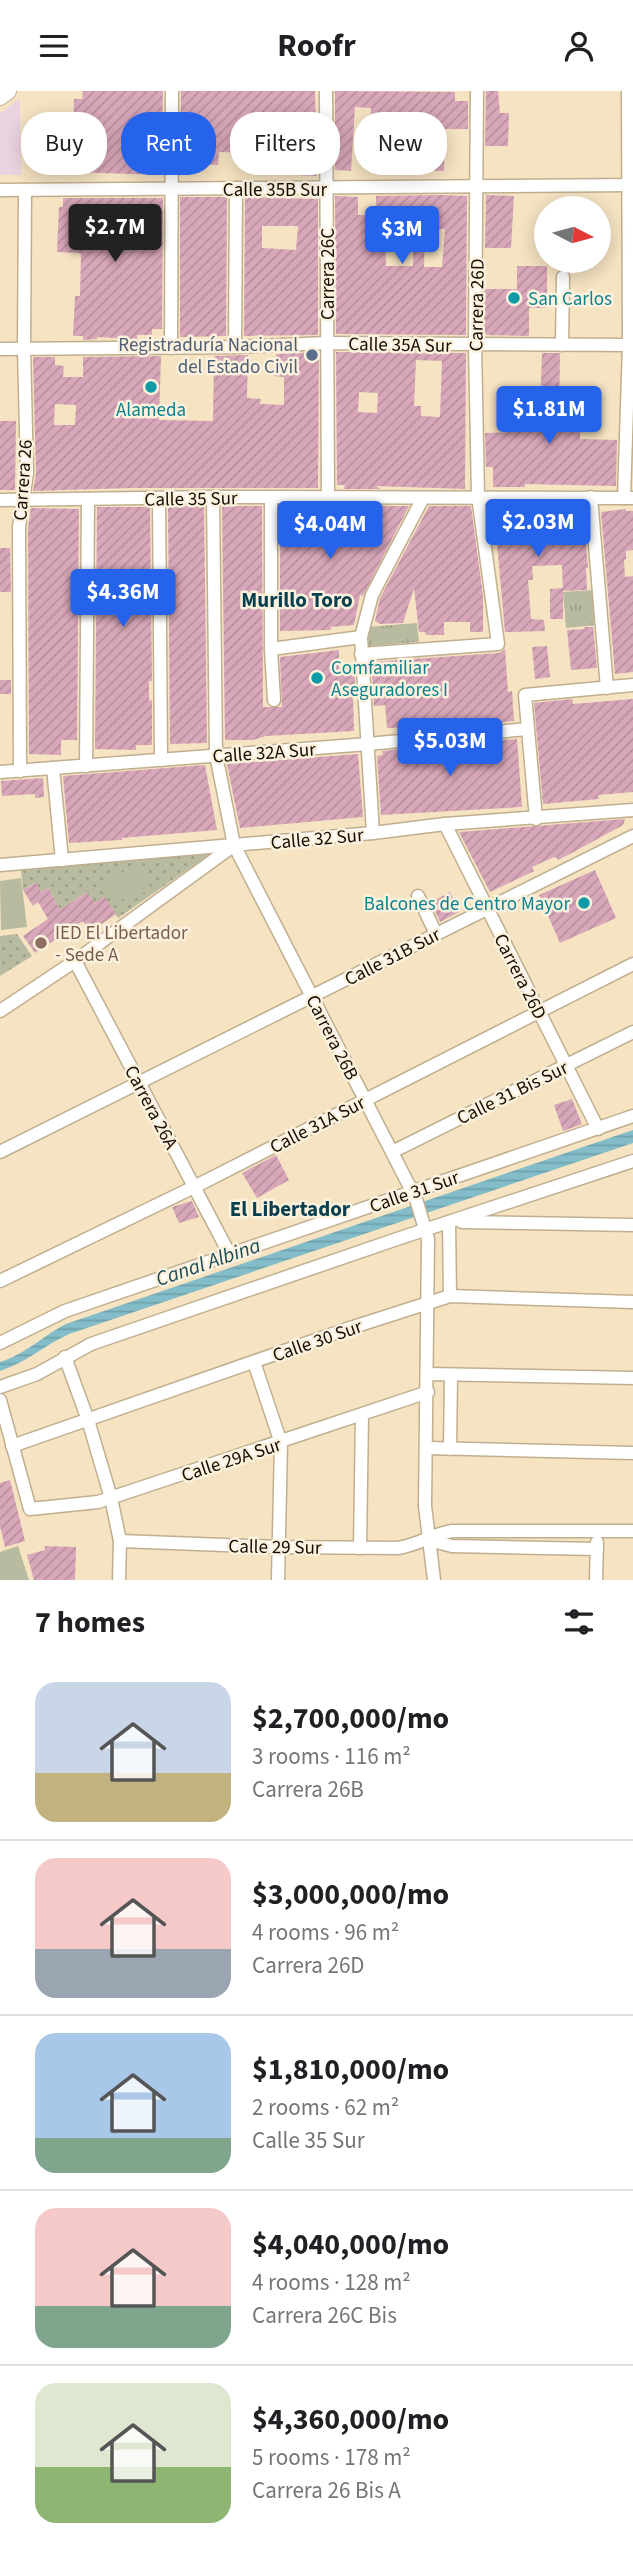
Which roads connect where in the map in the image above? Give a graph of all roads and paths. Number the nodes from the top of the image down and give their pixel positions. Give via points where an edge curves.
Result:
1 (8, 91) edge
2 (172, 91) edge
3 (326, 91) edge
4 (477, 91) edge
5 (628, 91) edge
6 (0, 97) edge
7 (631, 185) edge
8 (171, 188) junction
9 (236, 188) junction
10 (477, 188) junction
11 (327, 189) junction
12 (0, 190) edge
13 (25, 190) junction
14 (563, 277) dead end
15 (326, 343) junction
16 (475, 345) junction
17 (562, 345) junction
18 (631, 345) edge
19 (235, 347) junction
20 (171, 348) junction
21 (0, 349) edge
22 (24, 349) junction
23 (213, 496) junction
24 (478, 496) junction
25 (591, 497) junction
26 (271, 498) junction
27 (328, 498) junction
28 (422, 498) junction
29 (629, 498) edge
30 (88, 499) junction
31 (159, 499) junction
32 (0, 500) edge
33 (22, 500) junction
34 (361, 638) junction
35 (271, 649) junction
36 (360, 654) junction
37 (633, 685) edge
38 (607, 688) junction
39 (274, 700) dead end
40 (527, 729) junction
41 (368, 744) junction
42 (216, 755) junction
43 (161, 760) junction
44 (86, 766) junction
45 (52, 768) junction
46 (20, 771) junction
47 (0, 772) edge
48 (633, 810) edge
49 (536, 819) junction
50 (445, 824) junction
51 (373, 833) junction
52 (633, 836) edge
53 (233, 845) junction
54 (62, 860) junction
55 (0, 865) edge
56 (418, 896) dead end
57 (488, 908) junction
58 (436, 934) junction
59 (75, 961) junction
60 (633, 964) edge
61 (312, 996) junction
62 (0, 1011) edge
63 (540, 1012) junction
64 (633, 1032) edge
65 (566, 1065) junction
66 (139, 1082) junction
67 (365, 1100) junction
68 (633, 1116) edge
69 (598, 1129) junction
70 (392, 1151) junction
71 (0, 1152) edge
72 (633, 1161) edge
73 (194, 1187) junction
74 (414, 1195) junction
75 (449, 1222) junction
76 (424, 1224) junction
77 (633, 1225) edge
78 (229, 1253) junction
79 (0, 1281) edge
80 (450, 1296) junction
81 (428, 1302) junction
82 (633, 1302) edge
83 (0, 1343) edge
84 (65, 1357) junction
85 (254, 1361) junction
86 (428, 1374) junction
87 (451, 1375) junction
88 (633, 1378) edge
89 (0, 1387) edge
90 (428, 1392) junction
91 (0, 1400) edge
92 (362, 1415) junction
93 (88, 1420) junction
94 (281, 1443) junction
95 (12, 1446) junction
96 (427, 1448) junction
97 (450, 1449) junction
98 (633, 1453) edge
99 (111, 1498) junction
100 (598, 1531) junction
101 (633, 1531) edge
102 (428, 1540) junction
103 (120, 1541) junction
104 (278, 1547) junction
105 (360, 1548) junction
106 (597, 1549) junction
107 (119, 1580) edge
108 (278, 1580) edge
109 (434, 1580) edge
110 (596, 1580) edge

1 - 6 main road
2 - 8 street
3 - 11 street, Carrera 26C
4 - 10 street, Carrera 26D
5 - 7 street
7 - 10 street, Calle 35B Sur
7 - 18 street
8 - 9 street, Calle 35B Sur
8 - 13 street, Calle 35B Sur
8 - 20 street
9 - 11 street, Calle 35B Sur
9 - 19 street
10 - 11 street, Calle 35B Sur
10 - 16 street, Carrera 26D
11 - 15 street, Carrera 26C
12 - 13 street, Calle 35B Sur
13 - 22 street, Carrera 26
14 - 17 street
15 - 16 street, Calle 35A Sur
15 - 19 street, Calle 35A Sur
15 - 27 street, Carrera 26C
16 - 17 street, Calle 35A Sur
16 - 24 street, Carrera 26D
17 - 18 street, Calle 35A Sur
18 - 29 street
19 - 20 street, Calle 35A Sur
20 - 22 street, Calle 35A Sur
21 - 22 street, Calle 35A Sur
22 - 33 street, Carrera 26 via 27,473
23 - 26 street, Calle 35 Sur
23 - 31 street, Calle 35 Sur
23 - 42 street, Carrera 26B
24 - 25 street, Calle 35 Sur
24 - 28 street, Calle 35 Sur
24 - 36 street, Carrera 26D via 498,644
25 - 29 street, Calle 35 Sur
25 - 38 street
26 - 27 street, Calle 35 Sur
26 - 35 street
27 - 28 street, Calle 35 Sur
28 - 34 street via 372,595
30 - 31 street, Calle 35 Sur
30 - 33 street, Calle 35 Sur
30 - 44 street
31 - 43 street
32 - 33 street, Calle 35 Sur
33 - 46 street, Carrera 26
34 - 35 street
34 - 36 street
35 - 39 street
36 - 41 street
37 - 38 street
38 - 40 street via 525,695
40 - 41 street, Calle 32A Sur
40 - 49 street
41 - 42 street, Calle 32A Sur
41 - 51 street
42 - 43 street, Calle 32A Sur
42 - 53 street, Carrera 26B
43 - 44 street, Calle 32A Sur
44 - 45 street, Calle 32A Sur
45 - 46 street, Calle 32A Sur
45 - 54 street
46 - 47 street, Calle 32A Sur
48 - 49 street, Calle 32 Sur
49 - 50 street, Calle 32 Sur
50 - 51 street, Calle 32 Sur
50 - 57 street, Carrera 26D
51 - 53 street, Calle 32 Sur
52 - 57 street, Calle 31B Sur
53 - 54 street, Calle 32 Sur
53 - 59 street
53 - 61 street, Carrera 26B
54 - 55 street, Calle 32 Sur
56 - 58 street
57 - 58 street, Calle 31B Sur
57 - 63 street, Carrera 26D
58 - 61 street, Calle 31B Sur
59 - 62 street
59 - 66 street, Carrera 26A
60 - 63 street, Calle 31A Sur
61 - 66 street, Calle 31B Sur
61 - 67 street, Carrera 26B
63 - 65 street, Carrera 26D
63 - 67 street, Calle 31A Sur
64 - 65 street, Calle 31 Bis Sur
65 - 69 street, Carrera 26D
65 - 70 street, Calle 31 Bis Sur
66 - 71 street, Calle 31B Sur
66 - 73 street, Carrera 26A
67 - 70 street, Carrera 26B
67 - 73 street, Calle 31A Sur
68 - 69 street, Calle 31 Sur
69 - 74 street, Calle 31 Sur
70 - 74 street, Carrera 26B
72 - 75 street, Calle 31 Sur
73 - 78 street, Carrera 26A
73 - 79 street, Calle 31A Sur
74 - 76 street, Carrera 26B
74 - 78 street, Calle 31 Sur
75 - 76 street, Calle 31 Sur
75 - 77 street
75 - 80 street
76 - 81 street, Carrera 26B via 429,1250
76 - 84 street, Calle 31 Sur
78 - 83 street, Calle 31 Sur via 65,1311
80 - 81 street, Calle 30 Sur
80 - 82 street, Calle 30 Sur
81 - 85 street, Calle 30 Sur
81 - 86 street, Carrera 26B
84 - 89 street, Calle 31 Sur via 37,1374
84 - 93 street
85 - 93 street, Calle 30 Sur
85 - 94 street
86 - 87 street
86 - 90 street, Carrera 26B
87 - 88 street
87 - 97 street
90 - 92 street, Calle 29A Sur
90 - 96 street, Carrera 26B
91 - 95 street
92 - 94 street, Calle 29A Sur
92 - 105 street
93 - 95 street, Calle 30 Sur
93 - 99 street
94 - 99 street, Calle 29A Sur
94 - 104 street
95 - 99 street, Calle 29A Sur via 30,1509
96 - 97 street
96 - 102 street, Carrera 26B
97 - 98 street
99 - 103 street
100 - 101 street, Calle 29 Sur
100 - 102 street, Calle 29 Sur via 452,1531
100 - 106 street
102 - 105 street, Calle 29 Sur via 398,1548
102 - 106 street, Calle 29 Sur via 452,1546
102 - 109 street, Carrera 26B
103 - 104 street, Calle 29 Sur
103 - 107 street
104 - 105 street, Calle 29 Sur
104 - 108 street
106 - 110 street

